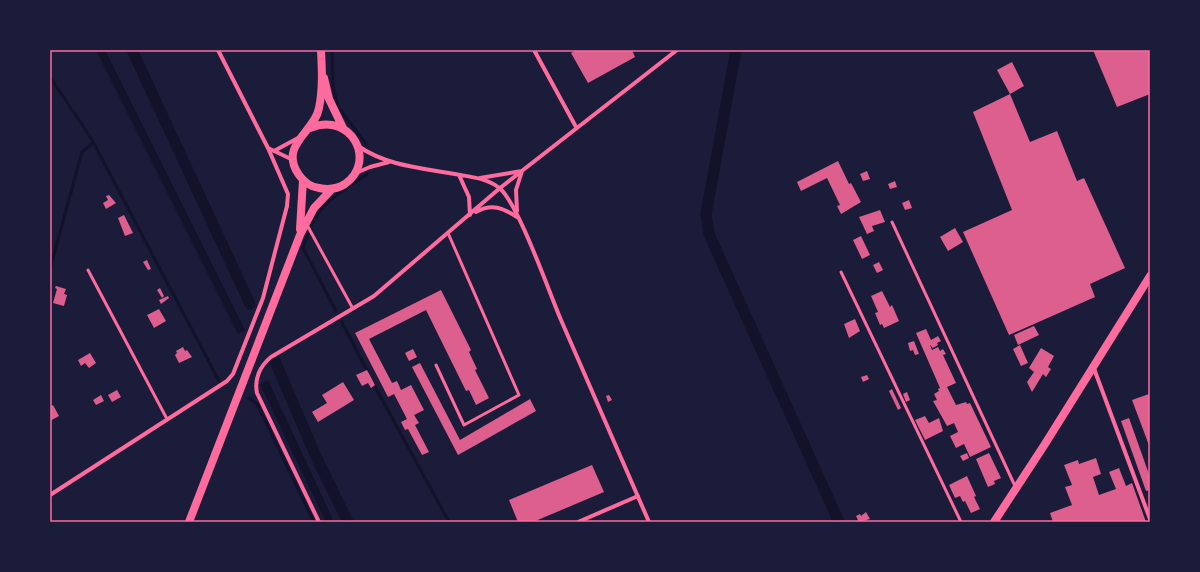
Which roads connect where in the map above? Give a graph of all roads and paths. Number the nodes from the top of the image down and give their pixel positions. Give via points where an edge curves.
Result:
1 (218, 50) edge
2 (321, 50) edge
3 (534, 50) edge
4 (677, 50) edge
5 (322, 73) junction
6 (576, 127) junction
7 (310, 128) junction
8 (343, 128) junction
9 (300, 136) junction
10 (358, 146) junction
11 (268, 148) junction
12 (274, 151) junction
13 (293, 160) junction
14 (390, 162) junction
15 (522, 171) junction
16 (355, 173) junction
17 (459, 175) junction
18 (478, 178) junction
19 (303, 180) junction
20 (500, 188) junction
21 (332, 189) junction
22 (470, 215) junction
23 (518, 217) junction
24 (892, 222) dead end
25 (306, 223) junction
26 (448, 233) junction
27 (300, 235) junction
28 (88, 270) dead end
29 (841, 272) dead end
30 (1150, 276) edge
31 (352, 308) junction
32 (436, 365) dead end
33 (1093, 366) junction
34 (167, 419) junction
35 (1016, 488) junction
36 (50, 495) edge
37 (638, 496) junction
38 (1150, 519) edge
39 (189, 522) edge
40 (319, 522) edge
41 (578, 522) edge
42 (649, 522) edge
43 (961, 522) edge
44 (994, 522) edge

1 - 11 street
2 - 5 main road
3 - 6 street
4 - 6 street
5 - 7 main road via 319,110
5 - 8 main road via 329,99
6 - 15 street
7 - 8 main road via 327,123
7 - 9 main road
8 - 10 main road via 352,135
9 - 12 street
9 - 13 main road via 294,148
10 - 14 street
10 - 16 main road via 359,160
11 - 12 street
11 - 34 street via 288,194 263,298 234,374
12 - 13 street
13 - 19 main road via 296,171
14 - 16 street
14 - 17 street
15 - 18 street
15 - 20 street
15 - 23 street via 516,190
16 - 21 main road via 345,184
17 - 18 street
17 - 22 street via 469,197
18 - 20 street
19 - 21 main road via 316,188
19 - 27 main road
20 - 22 street
20 - 23 street
21 - 25 main road via 314,208
22 - 23 street via 493,206
22 - 26 street
23 - 37 street
24 - 35 lane
25 - 27 main road
25 - 31 lane
26 - 31 street via 374,296
26 - 32 lane via 519,395 464,425
27 - 39 main road
28 - 34 lane
29 - 43 lane
30 - 33 main road
31 - 40 street via 271,357 262,367 255,385
33 - 35 main road
33 - 38 street
34 - 36 street
35 - 44 main road
37 - 41 street
37 - 42 street

